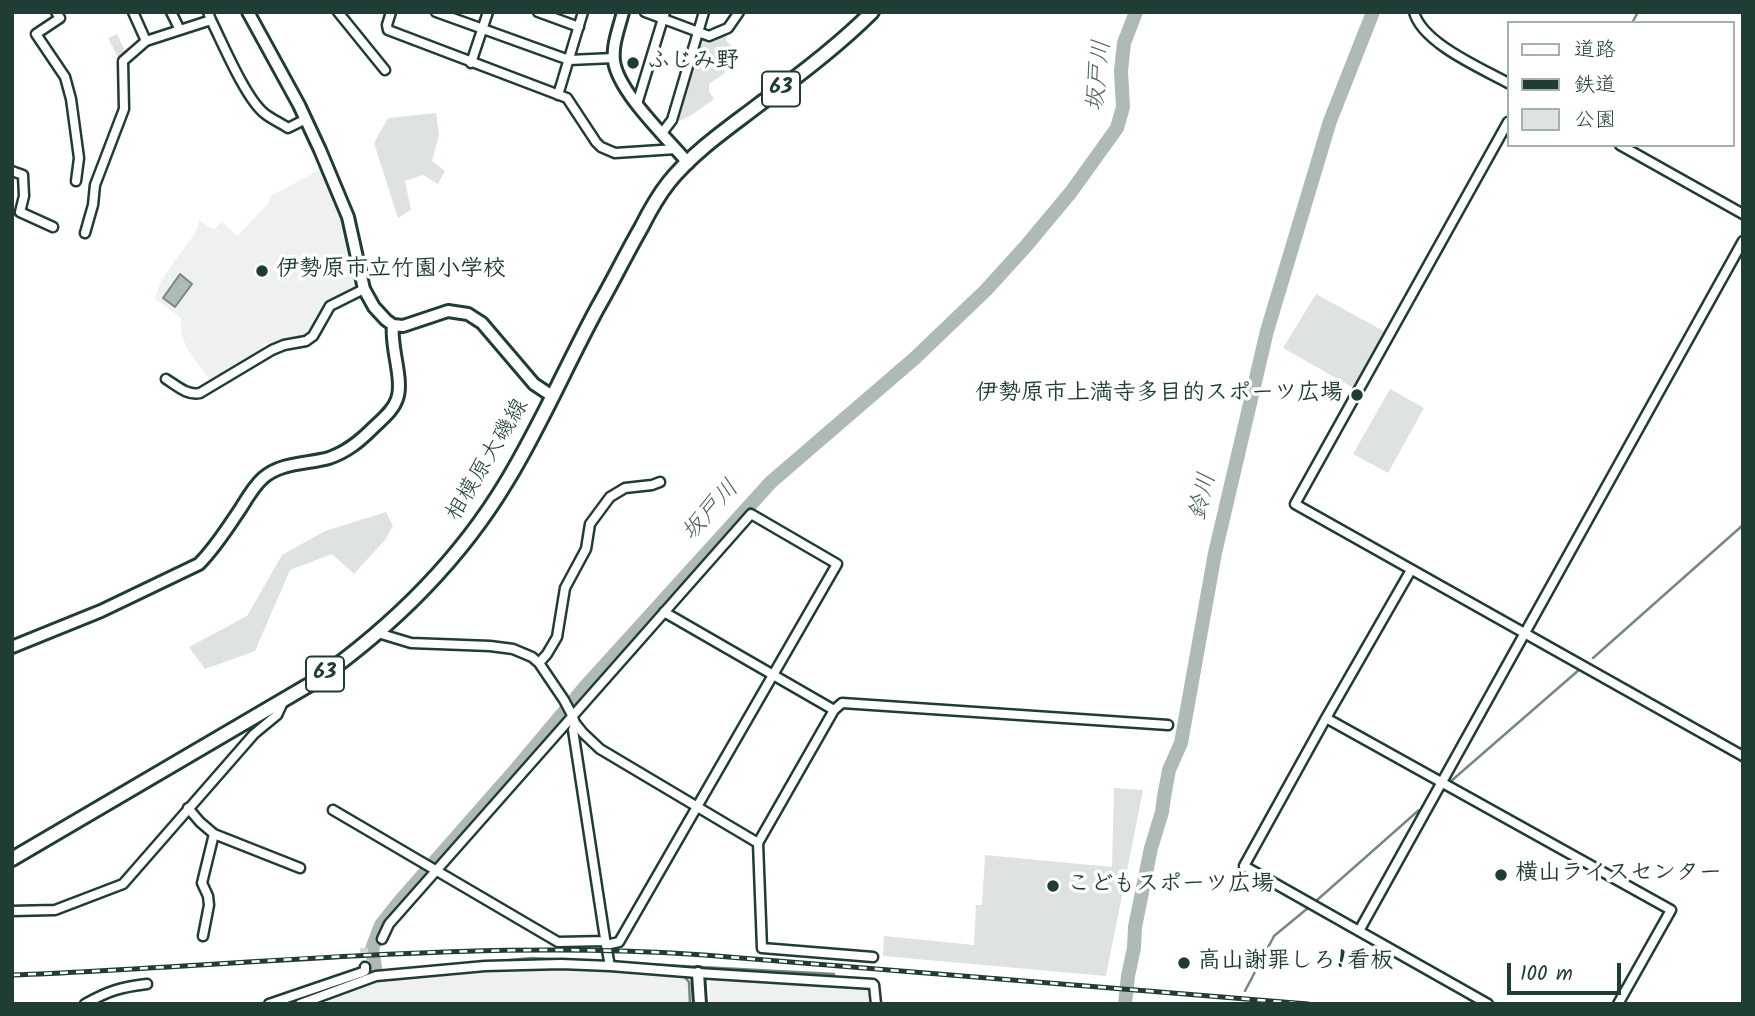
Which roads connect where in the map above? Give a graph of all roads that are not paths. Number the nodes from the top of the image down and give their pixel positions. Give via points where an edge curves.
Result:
1 (56, 12) edge
2 (132, 12) edge
3 (171, 12) edge
4 (248, 12) edge
5 (338, 12) edge
6 (391, 12) edge
7 (436, 12) edge
8 (488, 12) edge
9 (538, 12) edge
10 (583, 12) edge
11 (623, 12) edge
12 (645, 12) edge
13 (704, 12) edge
14 (739, 12) edge
15 (872, 12) edge
16 (1414, 12) edge
17 (664, 15) edge
18 (209, 16) edge
19 (579, 27) junction
20 (482, 29) junction
21 (180, 30) junction
22 (698, 32) junction
23 (146, 41) junction
24 (614, 58) junction
25 (569, 60) junction
26 (471, 63) junction
27 (385, 70) dead end
28 (1506, 82) edge
29 (558, 95) junction
30 (637, 104) junction
31 (306, 119) junction
32 (1506, 126) edge
33 (662, 133) junction
34 (1624, 147) edge
35 (676, 149) junction
36 (688, 163) junction
37 (12, 171) edge
38 (76, 181) dead end
39 (1743, 215) edge
40 (53, 227) dead end
41 (85, 233) dead end
42 (1743, 241) edge
43 (364, 289) junction
44 (393, 325) junction
45 (166, 379) dead end
46 (552, 396) junction
47 (660, 482) dead end
48 (1411, 570) junction
49 (664, 612) junction
50 (378, 633) junction
51 (1524, 633) junction
52 (12, 647) edge
53 (539, 663) junction
54 (773, 675) junction
55 (285, 699) junction
56 (834, 710) junction
57 (1326, 718) junction
58 (574, 719) junction
59 (1168, 725) dead end
60 (1743, 756) edge
61 (1443, 783) junction
62 (697, 805) junction
63 (188, 808) junction
64 (333, 810) dead end
65 (214, 834) junction
66 (758, 842) junction
67 (12, 859) edge
68 (300, 868) dead end
69 (437, 869) junction
70 (12, 911) edge
71 (1359, 931) junction
72 (203, 936) dead end
73 (383, 939) dead end
74 (605, 943) junction
75 (873, 957) dead end
76 (610, 966) junction
77 (365, 967) dead end
78 (698, 974) junction
79 (147, 984) dead end
80 (304, 999) edge
81 (85, 1004) edge
82 (269, 1004) edge
83 (700, 1004) edge
84 (876, 1004) edge
85 (1488, 1004) edge
86 (1618, 1004) edge

1 - 38 street via 60,18 36,34 65,76 79,158
2 - 23 street
3 - 21 street
4 - 31 street
5 - 27 street
6 - 26 street via 388,30
7 - 20 street
8 - 20 street
9 - 19 street
10 - 19 street
11 - 24 street
12 - 17 street
13 - 22 street
14 - 22 street via 728,28 709,36
15 - 36 main road, 相模原大磯線 / 63
16 - 28 street via 1419,26 1434,42
17 - 22 street
17 - 30 street
18 - 21 street
18 - 31 street via 255,103 288,128
19 - 25 street
20 - 25 street
20 - 26 street
21 - 23 street
22 - 33 street via 672,120
23 - 41 street via 123,61 124,109 94,186
24 - 25 street
24 - 30 street via 624,88
25 - 29 street
26 - 29 street
29 - 35 street via 567,99 607,151
30 - 33 street
31 - 43 street via 348,217
32 - 48 street via 1295,504
33 - 35 street
34 - 39 street
35 - 36 street
36 - 46 main road, 相模原大磯線 / 63 via 651,210
37 - 40 street via 23,174 20,212
42 - 51 street
43 - 44 street via 374,307
43 - 45 street via 330,306 306,341 272,350 200,393 186,392
44 - 46 street via 410,325 449,311 468,314 488,329 534,384
44 - 52 street via 397,400 360,441 345,452 286,466 264,477 199,564
46 - 50 main road, 相模原大磯線 / 63 via 508,480 477,526 436,577
47 - 53 street via 625,488 610,497 590,524 586,549 565,588 557,637
48 - 51 street
48 - 57 street
49 - 54 street
49 - 54 street via 751,514 837,564
49 - 58 street
50 - 53 street via 411,643 513,649
50 - 55 main road, 相模原大磯線 / 63
51 - 60 street
51 - 61 street
53 - 58 street
54 - 56 street
54 - 62 street
55 - 63 street via 277,715
55 - 67 main road, 相模原大磯線 / 63
56 - 59 street via 842,703
56 - 66 street
57 - 61 street
57 - 71 street via 1244,866
58 - 62 street via 600,748
58 - 69 street
58 - 74 street
61 - 71 street
61 - 86 street via 1671,910
62 - 66 street
62 - 74 street via 619,942
63 - 65 street
63 - 70 street via 123,884 55,910
64 - 69 street
65 - 68 street
65 - 72 street via 202,883 209,905
66 - 75 street via 762,948
69 - 73 street via 389,924
69 - 74 street via 558,942
71 - 85 street
74 - 76 street
76 - 78 street
76 - 80 street via 485,966 376,976
77 - 80 street via 365,971
78 - 83 street
78 - 84 street via 873,984
79 - 81 street via 123,987
80 - 82 street

